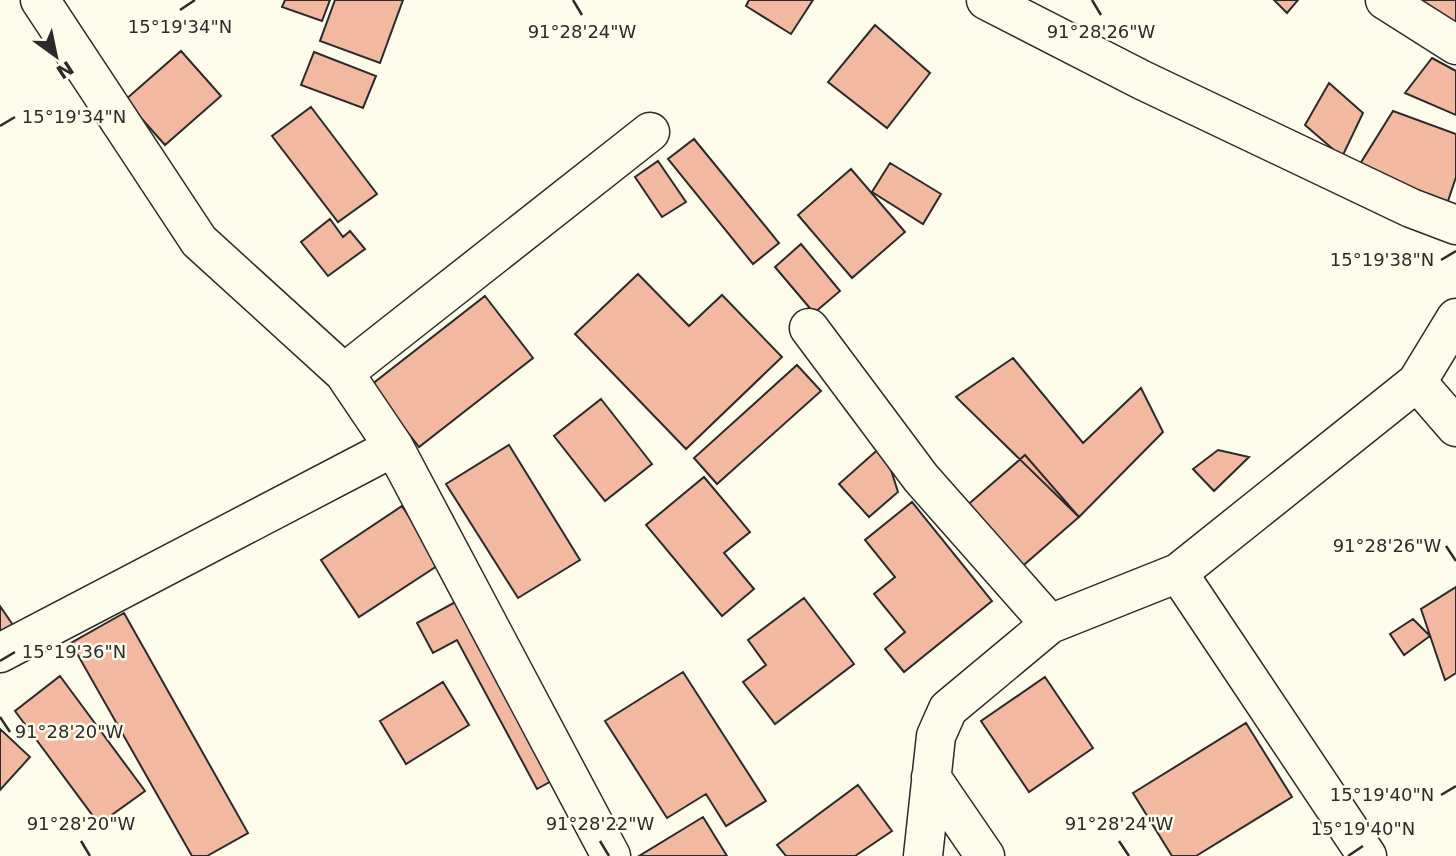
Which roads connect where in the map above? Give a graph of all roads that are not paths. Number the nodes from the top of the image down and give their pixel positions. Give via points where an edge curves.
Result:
1 (40, 0) edge
2 (986, 0) edge
3 (1385, 0) edge
4 (1456, 45) edge
5 (650, 132) dead end
6 (1456, 223) edge
7 (1456, 318) edge
8 (809, 328) dead end
9 (344, 373) junction
10 (1417, 382) junction
11 (1456, 427) edge
12 (394, 447) junction
13 (1178, 573) junction
14 (1050, 624) junction
15 (0, 653) edge
16 (931, 776) junction
17 (611, 856) edge
18 (923, 856) edge
19 (985, 856) edge
20 (1367, 856) edge

1 - 9 street via 199,242
2 - 6 street via 1411,208
3 - 4 street
5 - 9 street
7 - 10 street
8 - 14 street via 921,478
9 - 12 street
10 - 11 street
10 - 13 street
12 - 15 street
12 - 17 street
13 - 14 street
13 - 20 street
14 - 16 street via 948,709 936,736
16 - 18 street
16 - 19 street

